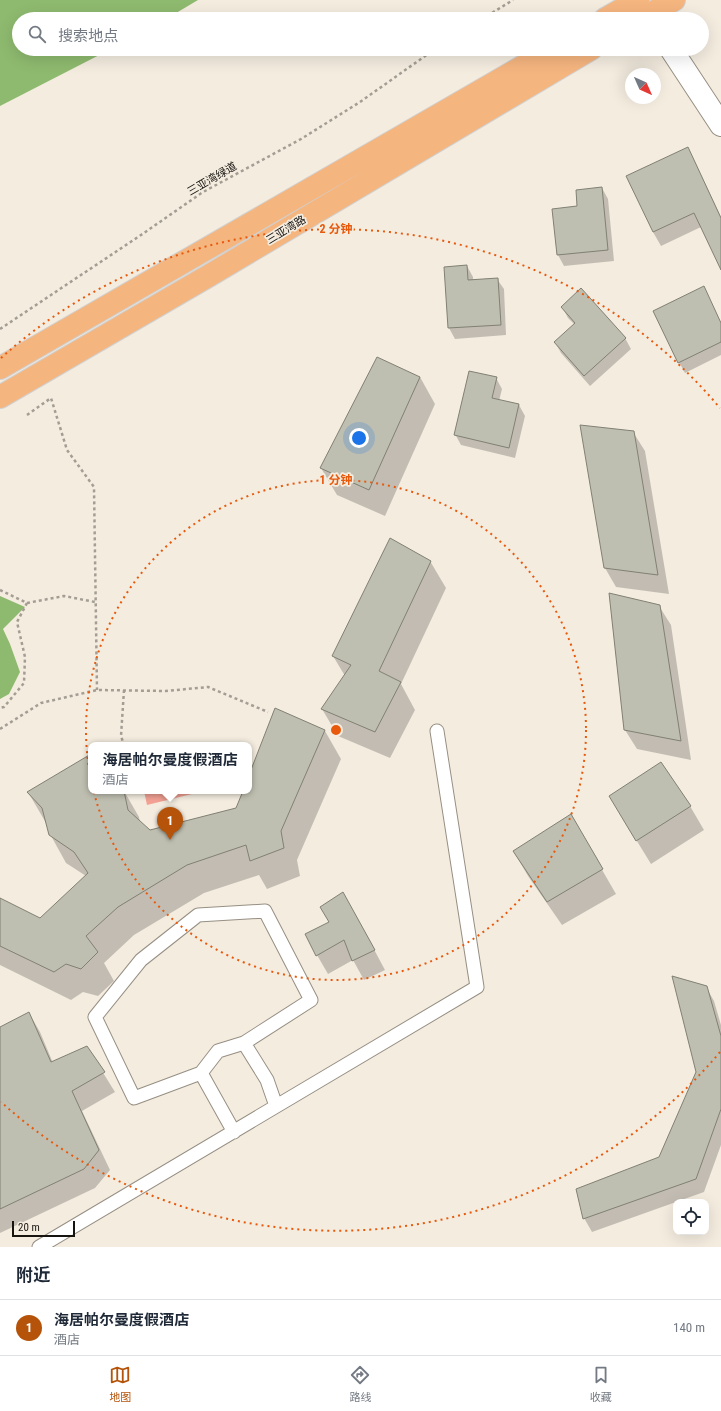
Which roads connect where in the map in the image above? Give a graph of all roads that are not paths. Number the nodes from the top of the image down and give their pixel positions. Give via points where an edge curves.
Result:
1 (674, 0) edge
2 (643, 11) edge
3 (541, 56) edge
4 (579, 56) edge
5 (676, 56) edge
6 (721, 125) edge
7 (0, 368) edge
8 (0, 397) edge
9 (437, 731) dead end
10 (244, 1043) junction
11 (201, 1073) junction
12 (276, 1106) junction
13 (234, 1132) junction
14 (39, 1247) edge

1 - 2 main road
3 - 7 main road, 三亚湾路
4 - 8 main road, 三亚湾路
5 - 6 street
9 - 12 lane via 477,987
10 - 11 lane via 218,1051
10 - 11 lane via 311,1000 265,910 198,914 140,960 95,1017 134,1098
10 - 12 lane via 267,1080
11 - 13 lane
12 - 13 lane
13 - 14 lane

